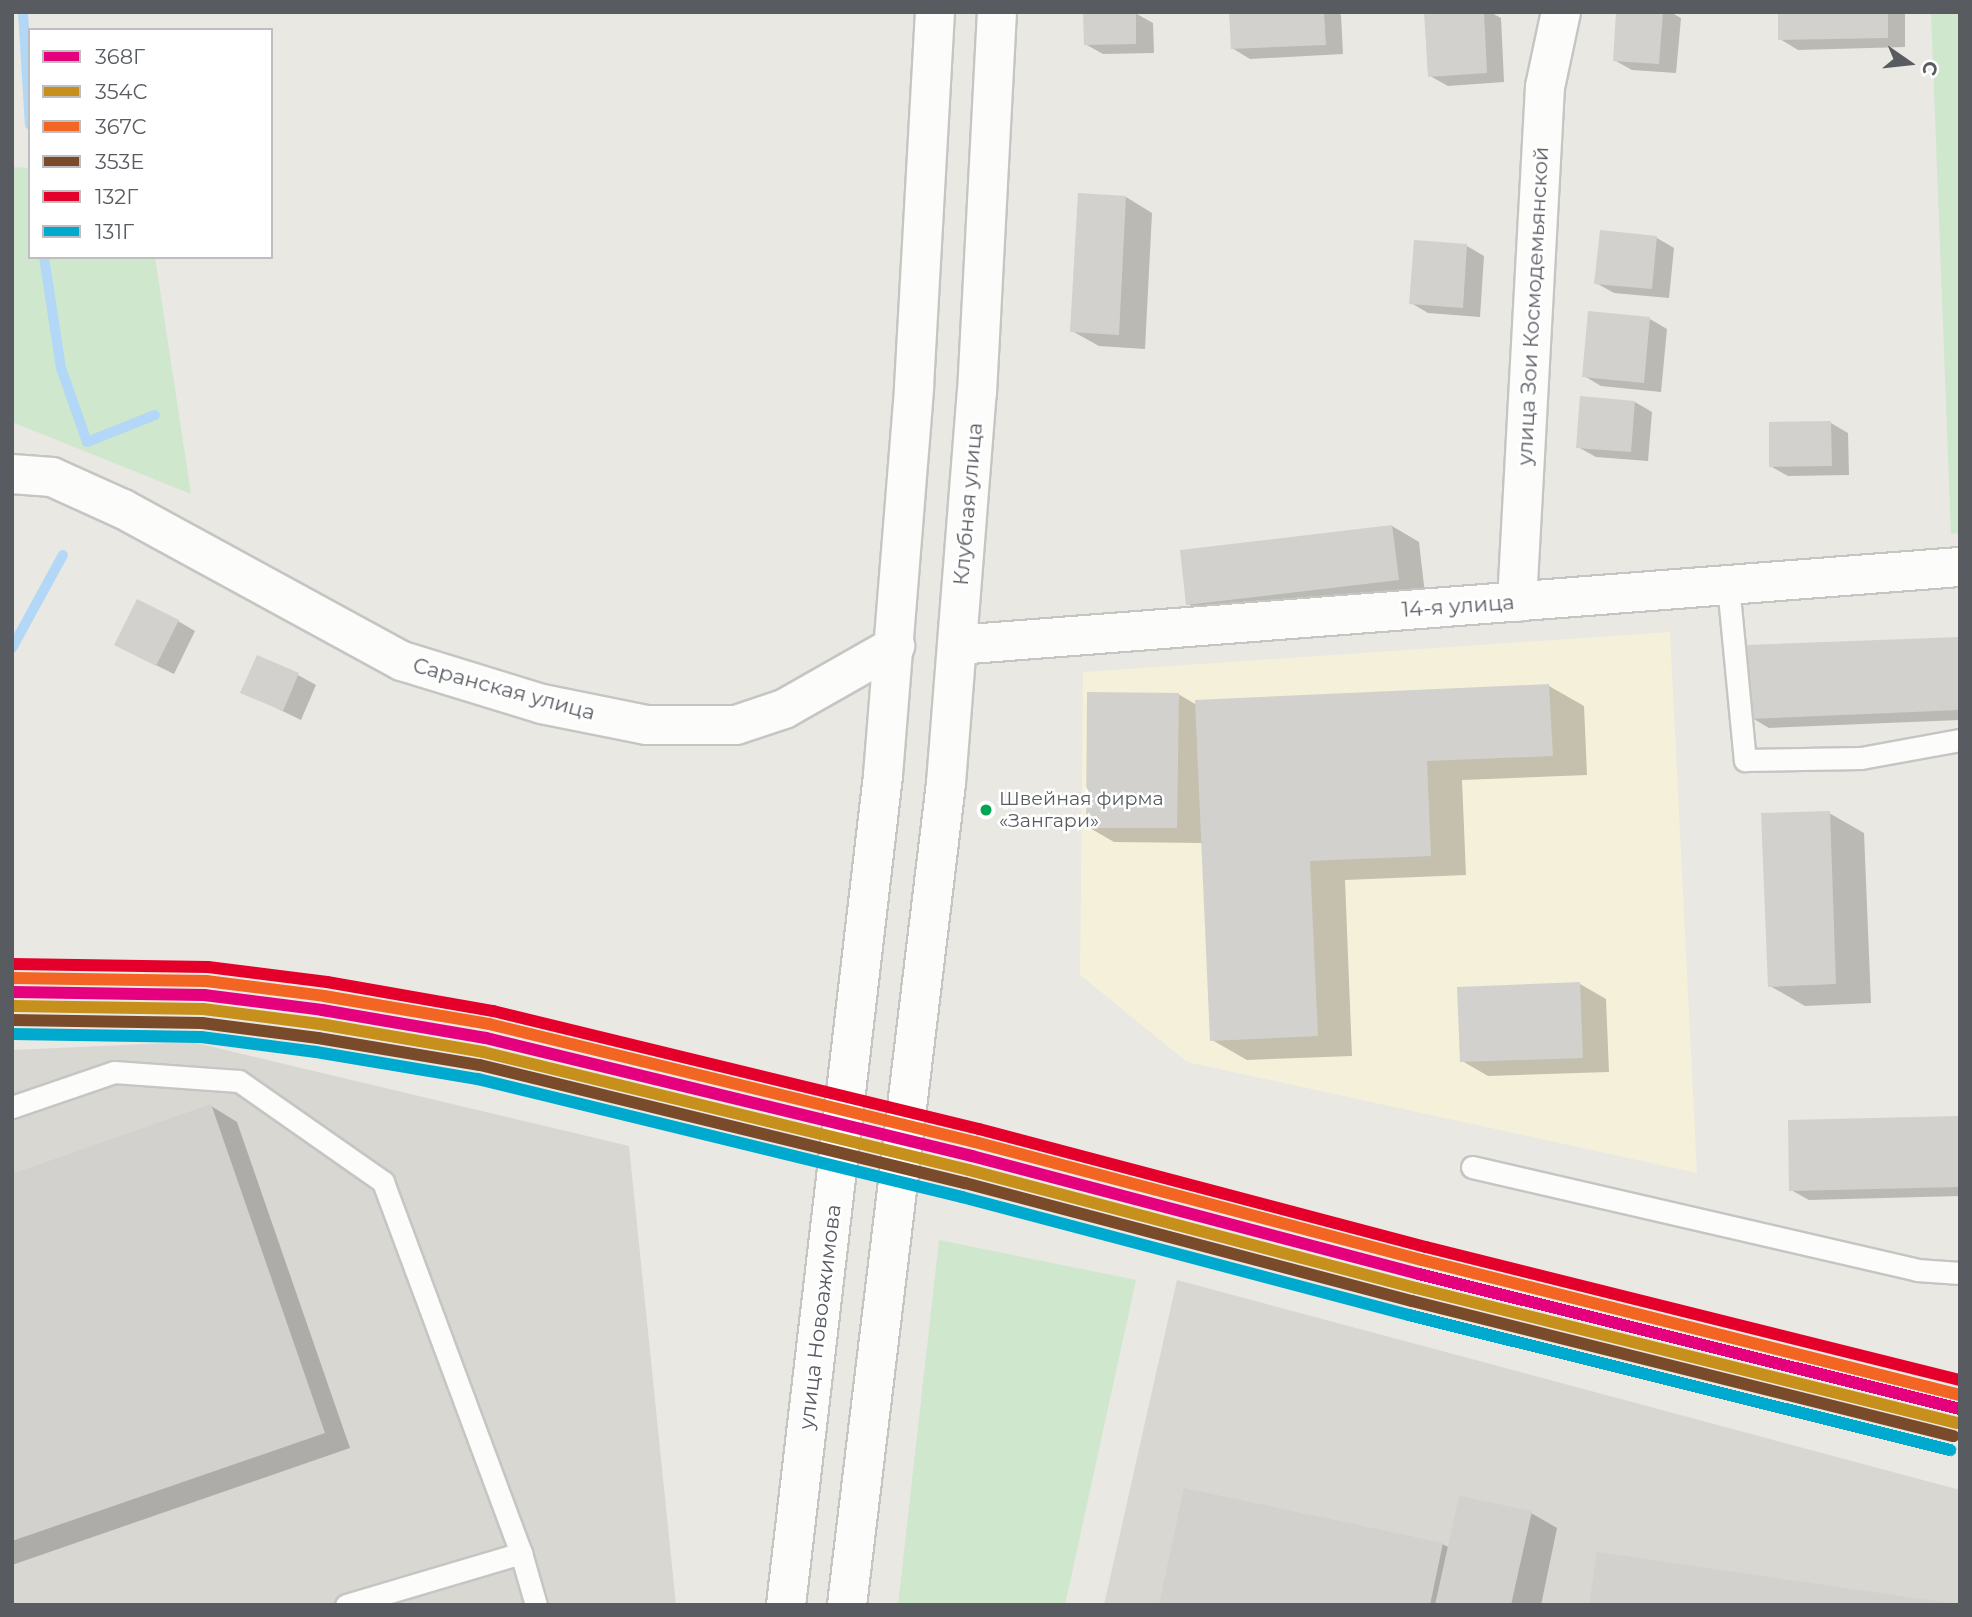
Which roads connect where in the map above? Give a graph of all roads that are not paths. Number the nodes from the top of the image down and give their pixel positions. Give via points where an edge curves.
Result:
1 (935, 12) edge
2 (997, 12) edge
3 (1561, 12) edge
4 (12, 474) edge
5 (1960, 567) edge
6 (1728, 585) junction
7 (1517, 602) junction
8 (957, 645) junction
9 (895, 646) junction
10 (1960, 740) edge
11 (12, 1107) edge
12 (1472, 1167) dead end
13 (1960, 1273) edge
14 (521, 1553) junction
15 (346, 1605) edge
16 (536, 1605) edge
17 (786, 1605) edge
18 (847, 1605) edge

1 - 9 main road
2 - 8 main road, Клубная улица via 977,393
3 - 7 main road, улица Зои Космодемьянской via 1545,88
4 - 9 main road, Саранская улица via 52,477 123,509 402,661 542,704 646,725 736,725 784,709
5 - 6 main road, 14-я улица
6 - 7 main road, 14-я улица
6 - 10 lane via 1745,760 1861,758
7 - 8 main road, 14-я улица
8 - 9 main road, 14-я улица
8 - 18 main road, Клубная улица via 946,783
9 - 17 main road, улица Новоажимова via 860,987
11 - 14 lane via 114,1072 239,1081 383,1182
12 - 13 lane via 1917,1270
14 - 15 lane
14 - 16 lane

